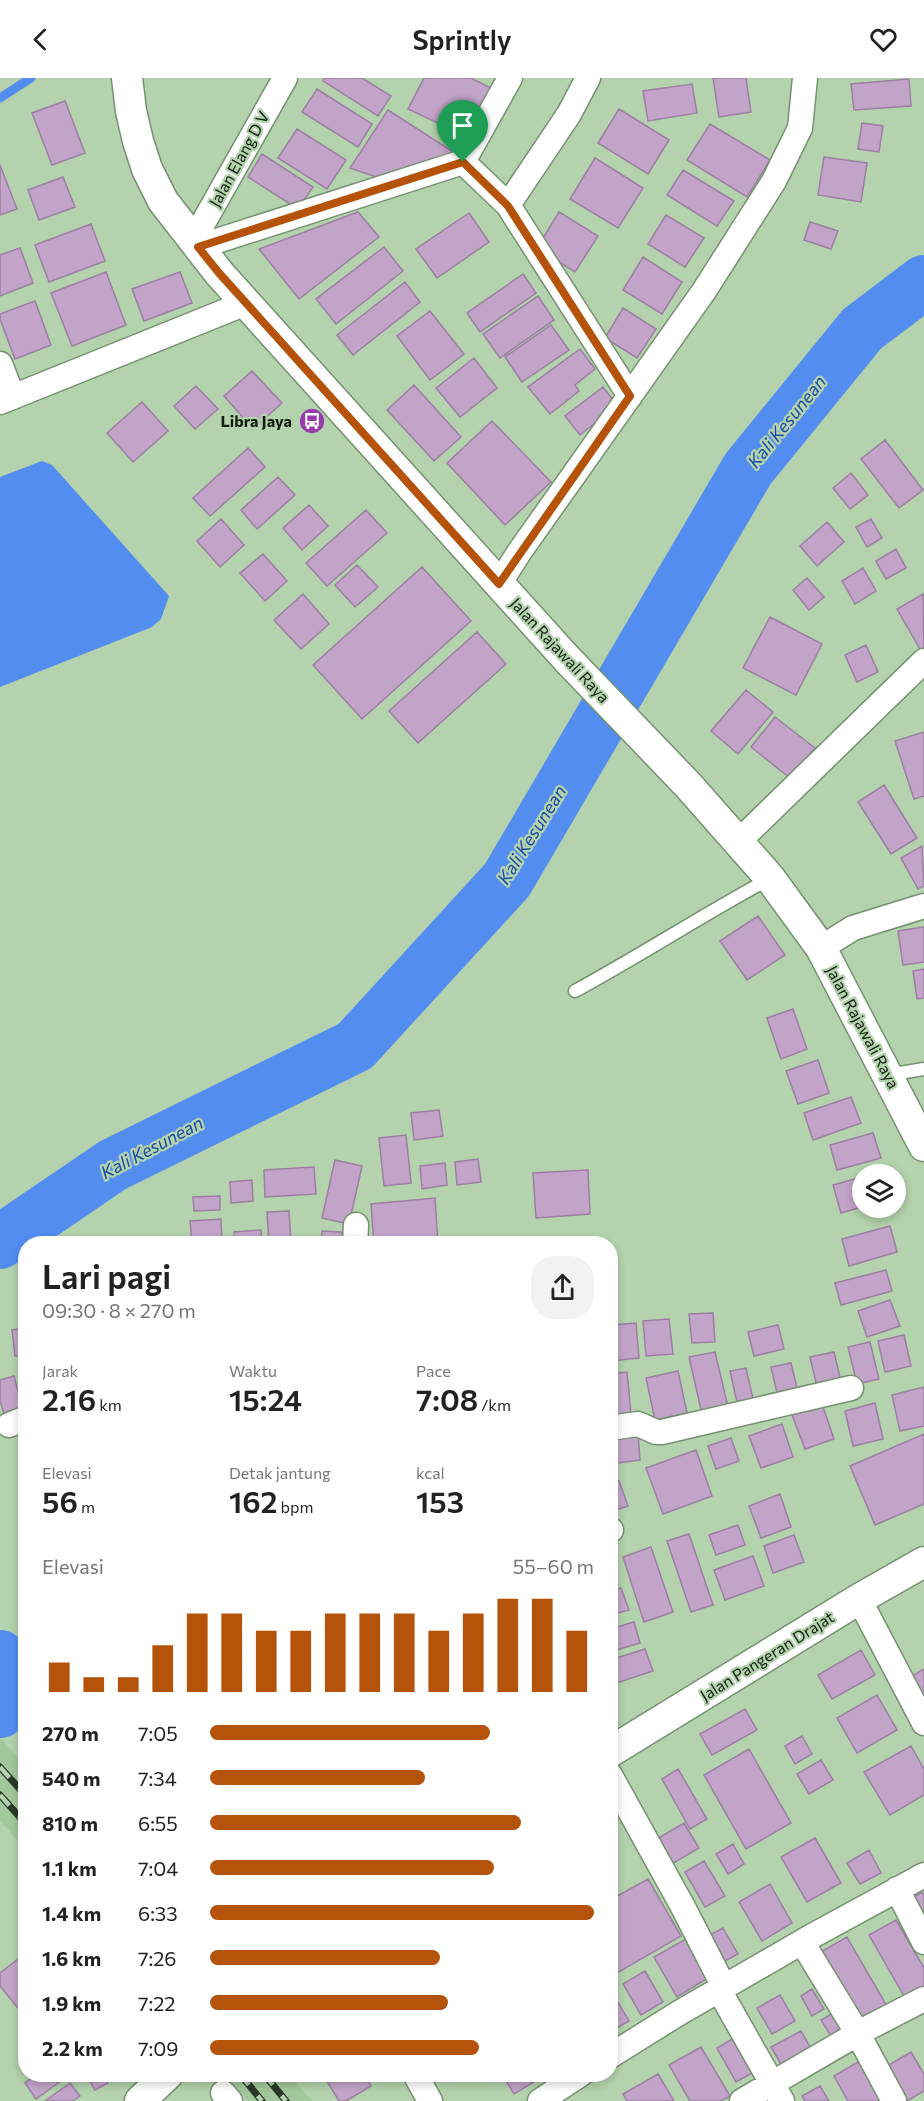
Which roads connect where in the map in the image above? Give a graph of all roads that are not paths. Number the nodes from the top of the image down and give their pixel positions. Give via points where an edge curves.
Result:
1 (127, 78) edge
2 (285, 78) edge
3 (510, 78) edge
4 (588, 78) edge
5 (805, 78) edge
6 (463, 162) junction
7 (508, 206) junction
8 (195, 244) junction
9 (246, 303) junction
10 (0, 364) edge
11 (630, 396) junction
12 (6, 400) edge
13 (499, 584) junction
14 (924, 662) edge
15 (738, 843) junction
16 (770, 878) junction
17 (924, 906) edge
18 (821, 948) junction
19 (575, 991) dead end
20 (924, 1069) edge
21 (888, 1075) junction
22 (922, 1137) edge
23 (851, 1388) dead end
24 (618, 1427) edge
25 (924, 1562) edge
26 (859, 1599) junction
27 (924, 1723) edge
28 (618, 1747) edge
29 (618, 1789) edge
30 (924, 1875) edge
31 (897, 1889) junction
32 (802, 1942) junction
33 (924, 1942) edge
34 (722, 1988) junction
35 (924, 1999) edge
36 (858, 2034) junction
37 (618, 2051) edge
38 (160, 2082) edge
39 (419, 2082) edge
40 (569, 2082) edge
41 (777, 2092) edge
42 (140, 2101) edge
43 (430, 2101) edge
44 (540, 2101) edge
45 (742, 2101) edge
46 (894, 2101) edge

1 - 8 street, Jalan Rajawali Raya via 131,111 147,169 163,201
2 - 8 street, Jalan Elang D V
3 - 6 street
4 - 7 street
5 - 11 street via 801,128 774,181 704,291
6 - 7 street
6 - 8 street
7 - 11 street
8 - 9 street, Jalan Rajawali Raya
9 - 12 street
9 - 13 street, Jalan Rajawali Raya
10 - 12 street
11 - 13 street
13 - 15 street, Jalan Rajawali Raya
14 - 15 street
15 - 16 street, Jalan Rajawali Raya
16 - 18 street, Jalan Rajawali Raya
16 - 19 lane
17 - 18 street via 853,928
18 - 21 street, Jalan Rajawali Raya
20 - 21 lane
21 - 22 street, Jalan Rajawali Raya
23 - 24 street via 662,1432 638,1424
25 - 26 street, Jalan Pangeran Drajat
26 - 27 street
26 - 28 street, Jalan Pangeran Drajat
29 - 34 street via 683,1907
30 - 31 street
31 - 32 street
31 - 33 street
32 - 34 street
32 - 36 street
34 - 37 street
34 - 41 street
35 - 36 street
36 - 41 street
36 - 46 street
38 - 42 street
39 - 43 street
40 - 44 street
41 - 45 street

